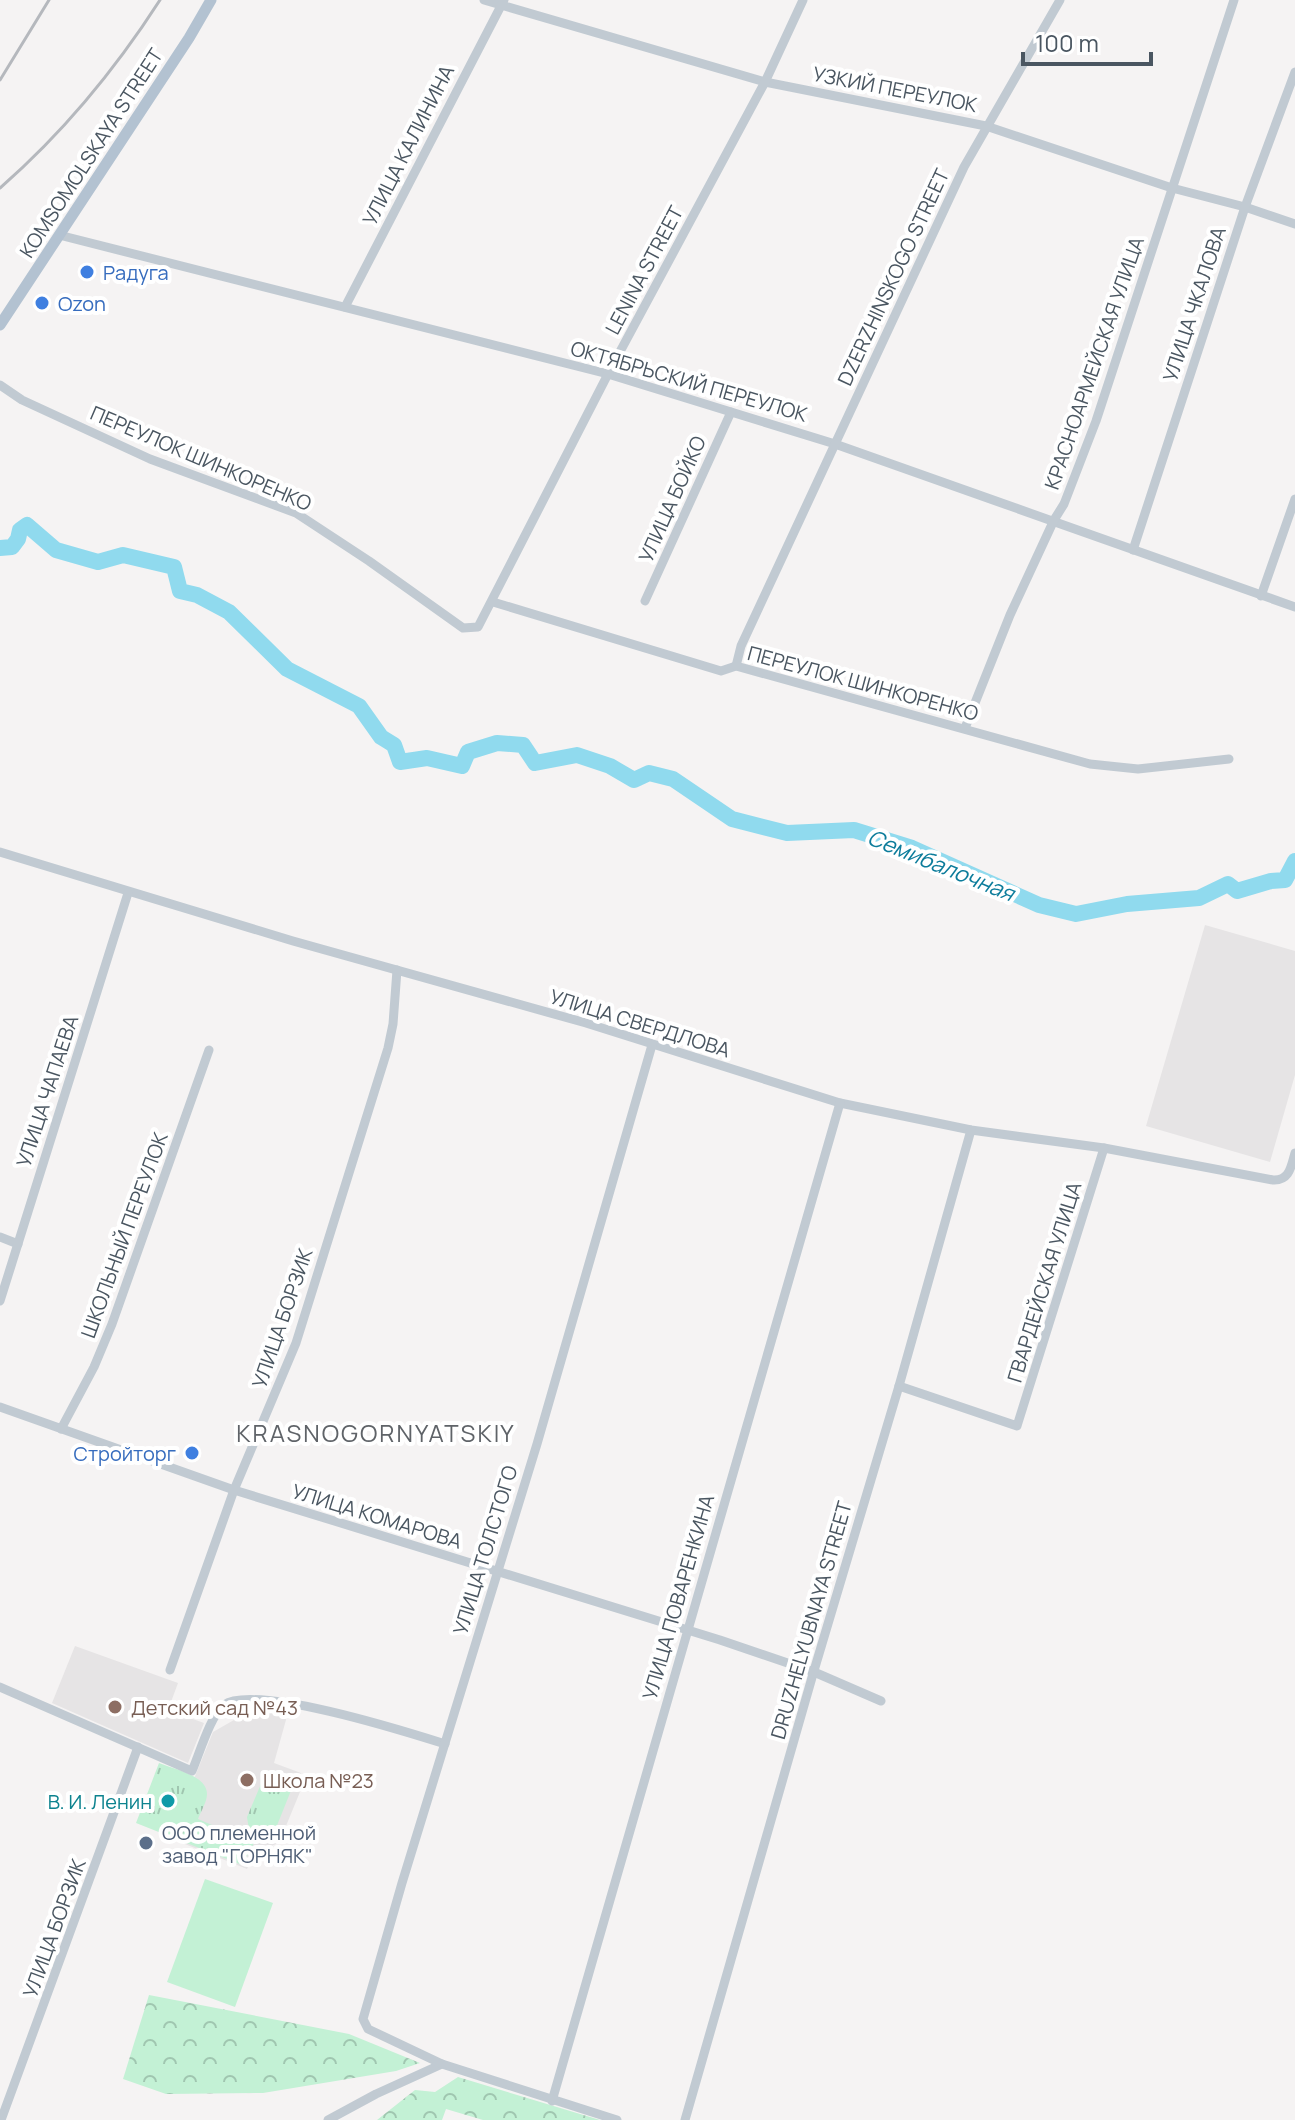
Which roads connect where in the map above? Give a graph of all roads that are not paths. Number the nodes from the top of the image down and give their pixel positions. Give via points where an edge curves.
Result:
1 (211, 0) edge
2 (484, 0) edge
3 (803, 0) edge
4 (1060, 0) edge
5 (1234, 0) edge
6 (503, 2) edge
7 (1295, 72) edge
8 (765, 82) junction
9 (986, 126) junction
10 (1172, 188) junction
11 (1245, 207) junction
12 (1295, 224) edge
13 (59, 235) junction
14 (345, 307) junction
15 (0, 325) edge
16 (608, 374) junction
17 (0, 385) edge
18 (731, 412) junction
19 (835, 444) junction
20 (1295, 499) edge
21 (1054, 520) junction
22 (1133, 550) junction
23 (1261, 596) junction
24 (645, 601) dead end
25 (493, 602) junction
26 (1295, 607) edge
27 (463, 628) joint
28 (736, 666) junction
29 (965, 728) junction
30 (1229, 759) dead end
31 (0, 852) edge
32 (128, 893) junction
33 (397, 970) junction
34 (652, 1045) junction
35 (209, 1050) dead end
36 (840, 1103) junction
37 (971, 1130) junction
38 (1104, 1148) junction
39 (1295, 1153) edge
40 (0, 1237) edge
41 (18, 1244) junction
42 (0, 1301) edge
43 (899, 1386) junction
44 (0, 1407) edge
45 (61, 1429) junction
46 (234, 1490) junction
47 (497, 1572) junction
48 (687, 1631) junction
49 (170, 1670) dead end
50 (814, 1672) junction
51 (0, 1687) edge
52 (881, 1701) dead end
53 (445, 1744) junction
54 (138, 1747) junction
55 (442, 2064) junction
56 (552, 2101) junction
57 (1, 2120) edge
58 (328, 2120) edge
59 (617, 2120) edge
60 (685, 2120) edge

1 - 13 main road, KOMSOMOLSKAYA STREET
2 - 6 street, УЗКИЙ ПЕРЕУЛОК
3 - 8 street, LENINA STREET
4 - 9 street, DZERZHINSKOGO STREET
5 - 10 street, КРАСНОАРМЕЙСКАЯ УЛИЦА
6 - 8 street, УЗКИЙ ПЕРЕУЛОК
6 - 14 street, УЛИЦА КАЛИНИНА
7 - 11 street, УЛИЦА ЧКАЛОВА
8 - 9 street, УЗКИЙ ПЕРЕУЛОК
8 - 16 street, LENINA STREET
9 - 10 street, УЗКИЙ ПЕРЕУЛОК
9 - 19 street, DZERZHINSKOGO STREET
10 - 11 street, УЗКИЙ ПЕРЕУЛОК
10 - 21 street, КРАСНОАРМЕЙСКАЯ УЛИЦА via 1096,421
11 - 12 street, УЗКИЙ ПЕРЕУЛОК
11 - 22 street, УЛИЦА ЧКАЛОВА
13 - 14 street, ОКТЯБРЬСКИЙ ПЕРЕУЛОК
13 - 15 main road, KOMSOMOLSKAYA STREET
14 - 16 street, ОКТЯБРЬСКИЙ ПЕРЕУЛОК
16 - 18 street, ОКТЯБРЬСКИЙ ПЕРЕУЛОК
16 - 25 street, LENINA STREET
17 - 27 street, ПЕРЕУЛОК ШИНКОРЕНКО via 150,459 296,513
18 - 19 street, ОКТЯБРЬСКИЙ ПЕРЕУЛОК
18 - 24 street, УЛИЦА БОЙКО
19 - 21 street, ОКТЯБРЬСКИЙ ПЕРЕУЛОК
19 - 28 street, DZERZHINSKOGO STREET
20 - 23 street
21 - 22 street, ОКТЯБРЬСКИЙ ПЕРЕУЛОК
21 - 29 street, КРАСНОАРМЕЙСКАЯ УЛИЦА
22 - 23 street, ОКТЯБРЬСКИЙ ПЕРЕУЛОК
23 - 26 street, ОКТЯБРЬСКИЙ ПЕРЕУЛОК
25 - 27 street, LENINA STREET via 478,627
25 - 28 street, ПЕРЕУЛОК ШИНКОРЕНКО via 721,671
28 - 29 street, ПЕРЕУЛОК ШИНКОРЕНКО
29 - 30 street, ПЕРЕУЛОК ШИНКОРЕНКО via 1090,764 1138,769
31 - 32 street, УЛИЦА СВЕРДЛОВА
32 - 33 street, УЛИЦА СВЕРДЛОВА
32 - 41 street, УЛИЦА ЧАПАЕВА
33 - 34 street, УЛИЦА СВЕРДЛОВА
33 - 46 street, УЛИЦА БОРЗИК via 388,1048 316,1280 292,1355
34 - 36 street, УЛИЦА СВЕРДЛОВА
34 - 47 street, УЛИЦА ТОЛСТОГО
35 - 45 street, ШКОЛЬНЫЙ ПЕРЕУЛОК via 107,1336
36 - 37 street, УЛИЦА СВЕРДЛОВА
36 - 48 street, УЛИЦА ПОВАРЕНКИНА
37 - 38 street, УЛИЦА СВЕРДЛОВА
37 - 43 street, DRUZHELYUBNAYA STREET
38 - 39 street, УЛИЦА СВЕРДЛОВА via 1280,1180 1288,1175
38 - 43 street, ГВАРДЕЙСКАЯ УЛИЦА via 1017,1426
40 - 41 street
41 - 42 street, УЛИЦА ЧАПАЕВА
43 - 50 street, DRUZHELYUBNAYA STREET
44 - 45 street, УЛИЦА КОМАРОВА
45 - 46 street, УЛИЦА КОМАРОВА
46 - 47 street, УЛИЦА КОМАРОВА
46 - 49 street, УЛИЦА БОРЗИК
47 - 48 street, УЛИЦА КОМАРОВА
47 - 53 street, УЛИЦА ТОЛСТОГО
48 - 50 street, УЛИЦА КОМАРОВА
48 - 56 street, УЛИЦА ПОВАРЕНКИНА
50 - 52 street, УЛИЦА КОМАРОВА
50 - 60 street, DRUZHELYUBNAYA STREET
51 - 54 street
53 - 54 street via 318,1709 244,1698 221,1706 192,1771
53 - 55 street, УЛИЦА ТОЛСТОГО via 363,2019 368,2029
54 - 57 street, УЛИЦА БОРЗИК
55 - 56 street
55 - 58 street
56 - 59 street

